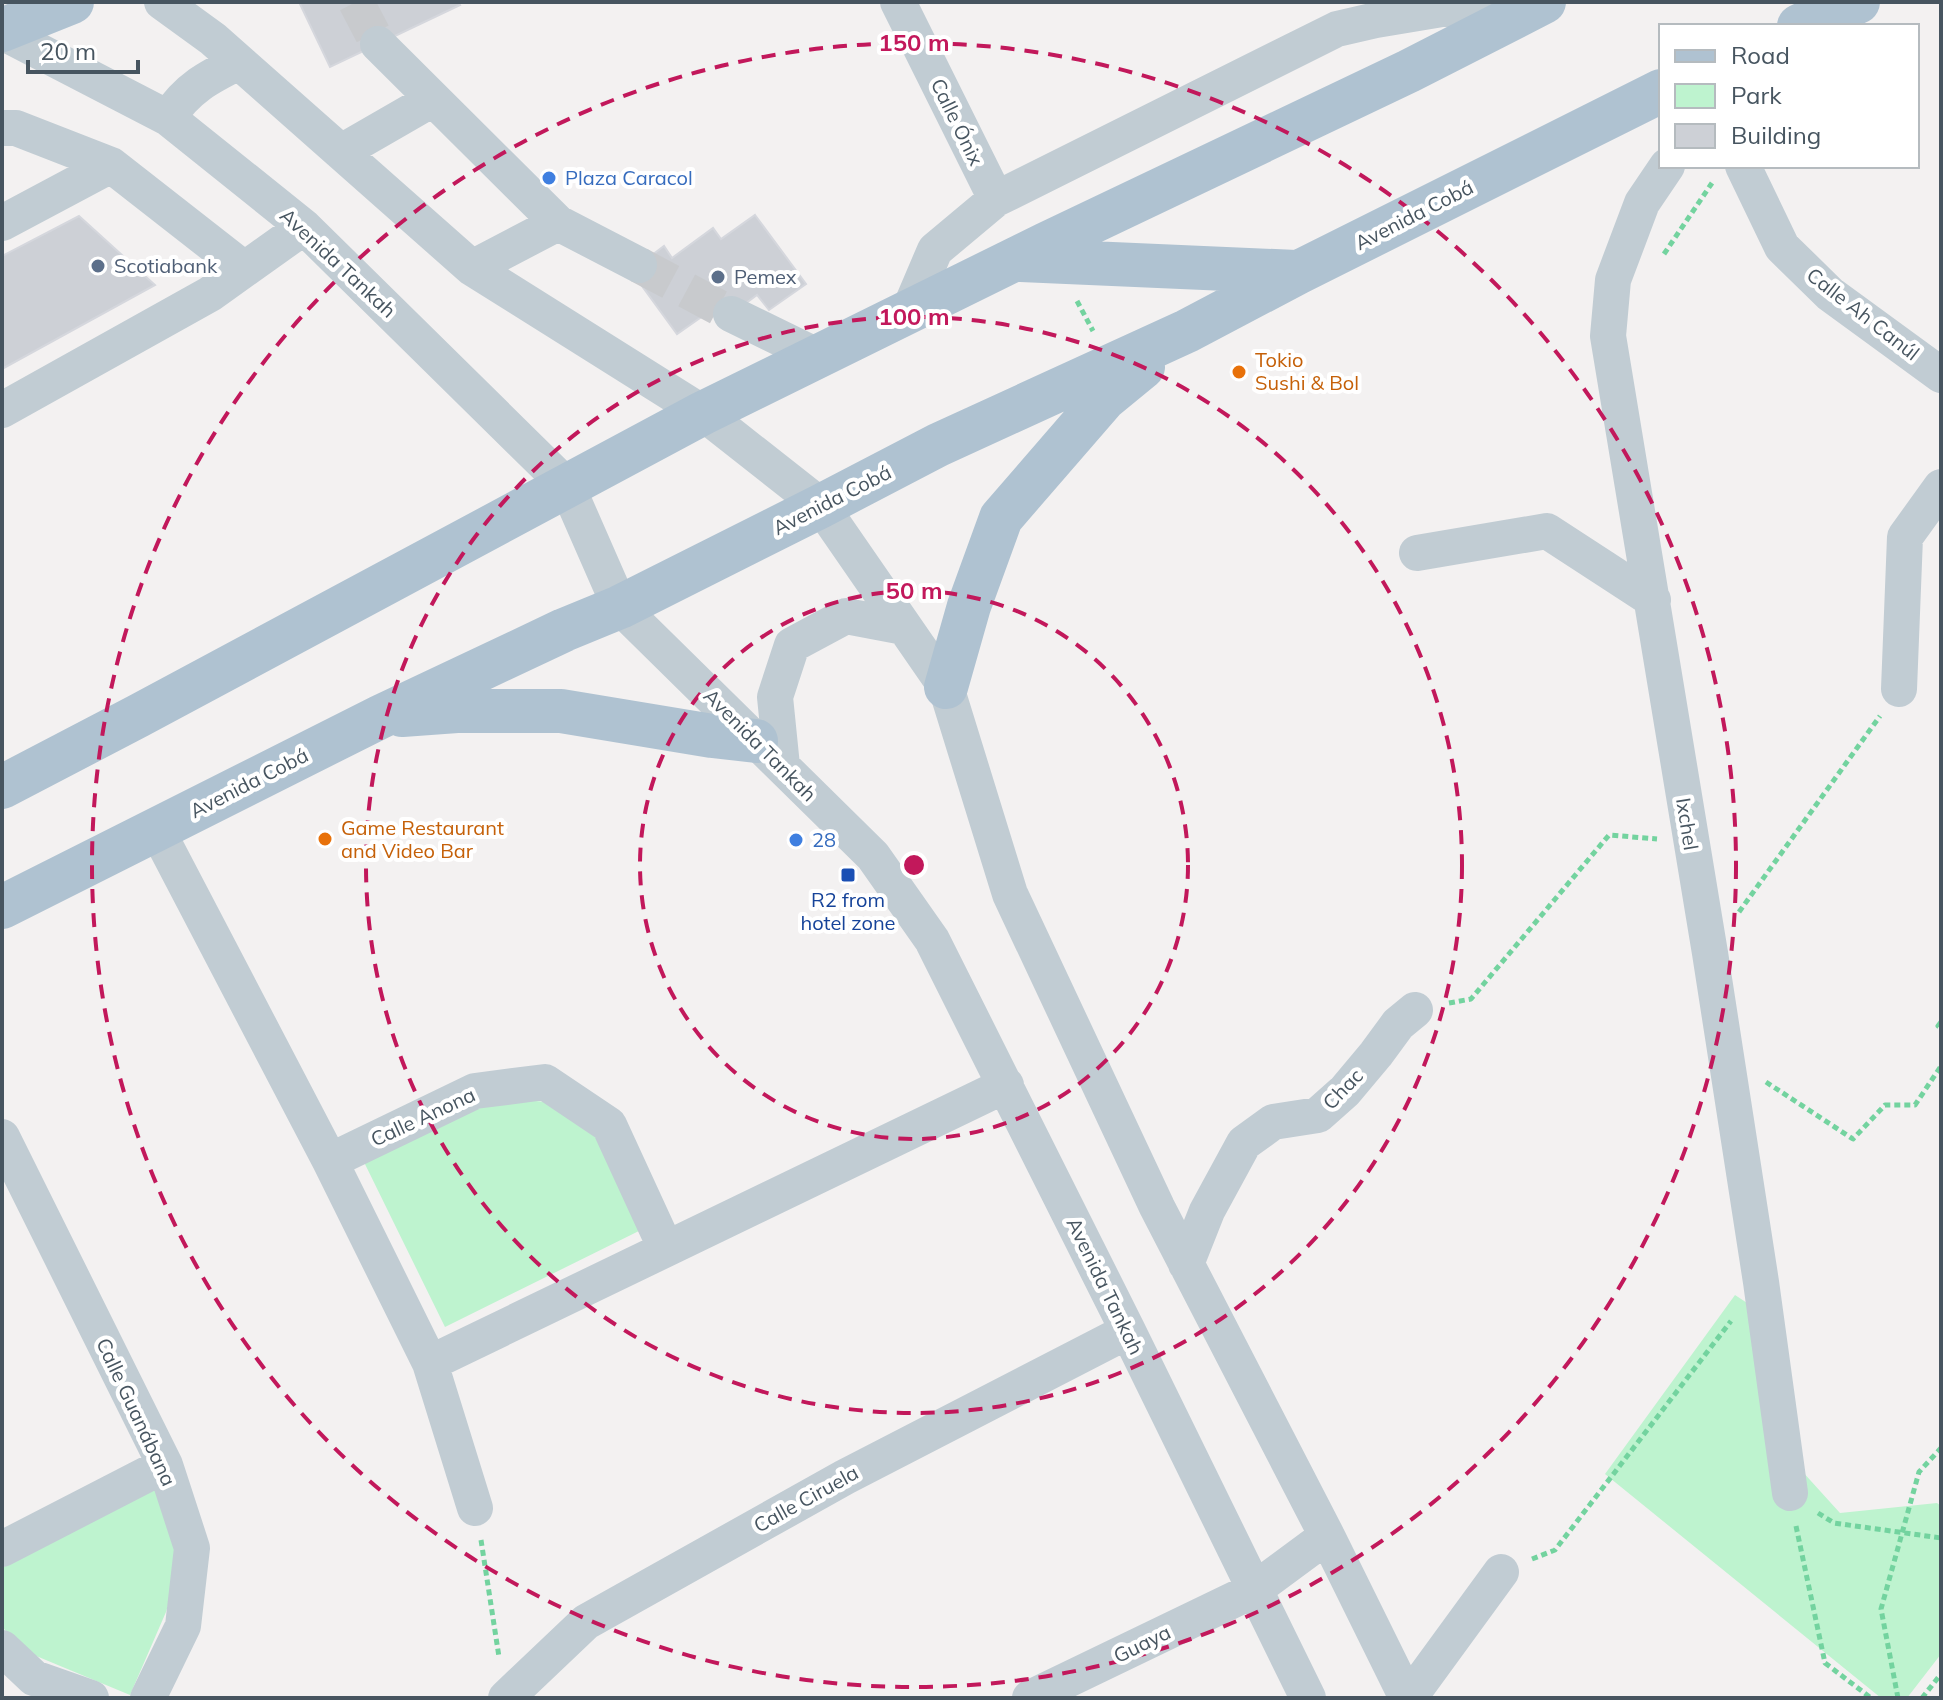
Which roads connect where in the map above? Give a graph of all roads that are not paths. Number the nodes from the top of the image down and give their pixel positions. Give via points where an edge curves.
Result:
1 (72, 2) edge
2 (162, 2) edge
3 (898, 2) edge
4 (1858, 2) edge
5 (1528, 10) edge
6 (1330, 16) edge
7 (1803, 24) edge
8 (2, 31) edge
9 (378, 44) tunnel mouth
10 (239, 62) junction
11 (1659, 92) edge
12 (433, 99) junction
13 (168, 118) junction
14 (2, 128) edge
15 (341, 152) junction
16 (111, 165) junction
17 (1666, 168) edge
18 (1744, 168) edge
19 (996, 199) junction
20 (2, 223) edge
21 (558, 223) junction
22 (304, 227) junction
23 (1015, 260) junction
24 (639, 265) tunnel mouth
25 (472, 268) junction
26 (244, 269) junction
27 (1299, 272) junction
28 (909, 311) junction
29 (731, 314) tunnel mouth
30 (1187, 331) junction
31 (817, 356) junction
32 (1941, 375) edge
33 (2, 410) edge
34 (703, 413) junction
35 (567, 486) junction
36 (1941, 487) edge
37 (821, 506) junction
38 (1417, 553) dead end
39 (1653, 600) junction
40 (620, 607) junction
41 (904, 627) junction
42 (946, 687) junction
43 (1899, 689) road end
44 (380, 717) junction
45 (769, 754) junction
46 (2, 787) edge
47 (157, 830) junction
48 (2, 907) edge
49 (1415, 1010) road end
50 (1006, 1085) junction
51 (2, 1137) edge
52 (330, 1161) junction
53 (666, 1249) junction
54 (1186, 1264) junction
55 (1128, 1331) junction
56 (430, 1363) junction
57 (165, 1465) junction
58 (1790, 1493) road end
59 (475, 1508) road end
60 (1327, 1536) junction
61 (2, 1549) edge
62 (1501, 1572) road end
63 (1254, 1590) junction
64 (2, 1648) edge
65 (91, 1698) edge
66 (148, 1698) edge
67 (506, 1698) edge
68 (1030, 1698) edge
69 (1308, 1698) edge
70 (1408, 1698) edge

1 - 8 main road
2 - 10 street
3 - 19 street, Calle Ónix
4 - 7 main road
5 - 6 street via 1448,8 1376,20
5 - 23 main road
6 - 19 street
8 - 13 street, Avenida Tankah
9 - 12 street
10 - 13 street via 196,85
10 - 15 street
11 - 27 main road, Avenida Cobá
12 - 15 street
12 - 21 street
13 - 22 street, Avenida Tankah
14 - 16 street via 16,128
15 - 25 street
16 - 20 street
16 - 26 street
17 - 39 street, Ixchel via 1642,203 1613,280 1608,336
18 - 32 street, Calle Ah Canúl via 1782,247 1830,294
19 - 28 street via 935,250
21 - 24 street
21 - 25 street
22 - 26 street
22 - 35 street, Avenida Tankah
23 - 27 main road
23 - 28 main road
25 - 34 street
26 - 33 street via 210,294
27 - 30 main road, Avenida Cobá
28 - 31 main road
29 - 31 street
30 - 37 main road, Avenida Cobá via 938,445
30 - 42 main road via 1104,399 1001,518
31 - 34 main road
34 - 35 main road
34 - 37 street
35 - 40 street, Avenida Tankah
35 - 46 main road
36 - 43 street via 1905,537
37 - 40 main road, Avenida Cobá
37 - 41 street
38 - 39 street via 1547,531
39 - 58 street, Ixchel
40 - 44 main road, Avenida Cobá
40 - 45 street, Avenida Tankah
41 - 42 street
41 - 45 street via 846,616 792,645 775,697
42 - 54 street via 1010,894
44 - 45 main road via 561,711 712,736
44 - 47 main road, Avenida Cobá
45 - 50 street, Avenida Tankah via 873,856 932,940
47 - 48 main road, Avenida Cobá
47 - 52 street
49 - 54 street, Chac via 1318,1115 1273,1122 1244,1143
50 - 53 street
50 - 55 street, Avenida Tankah
51 - 57 street, Calle Guanábana
52 - 53 street, Calle Anona via 475,1091 545,1082 609,1125
52 - 56 street
53 - 56 street
54 - 60 street
55 - 63 street, Avenida Tankah
55 - 67 street, Calle Ciruela via 845,1477 586,1622
56 - 59 street
57 - 61 street
57 - 66 street, Calle Guanábana via 192,1548 183,1626
60 - 63 street, Guaya
60 - 70 street
62 - 70 street
63 - 68 street, Guaya
63 - 69 street, Avenida Tankah
64 - 65 street via 34,1678

